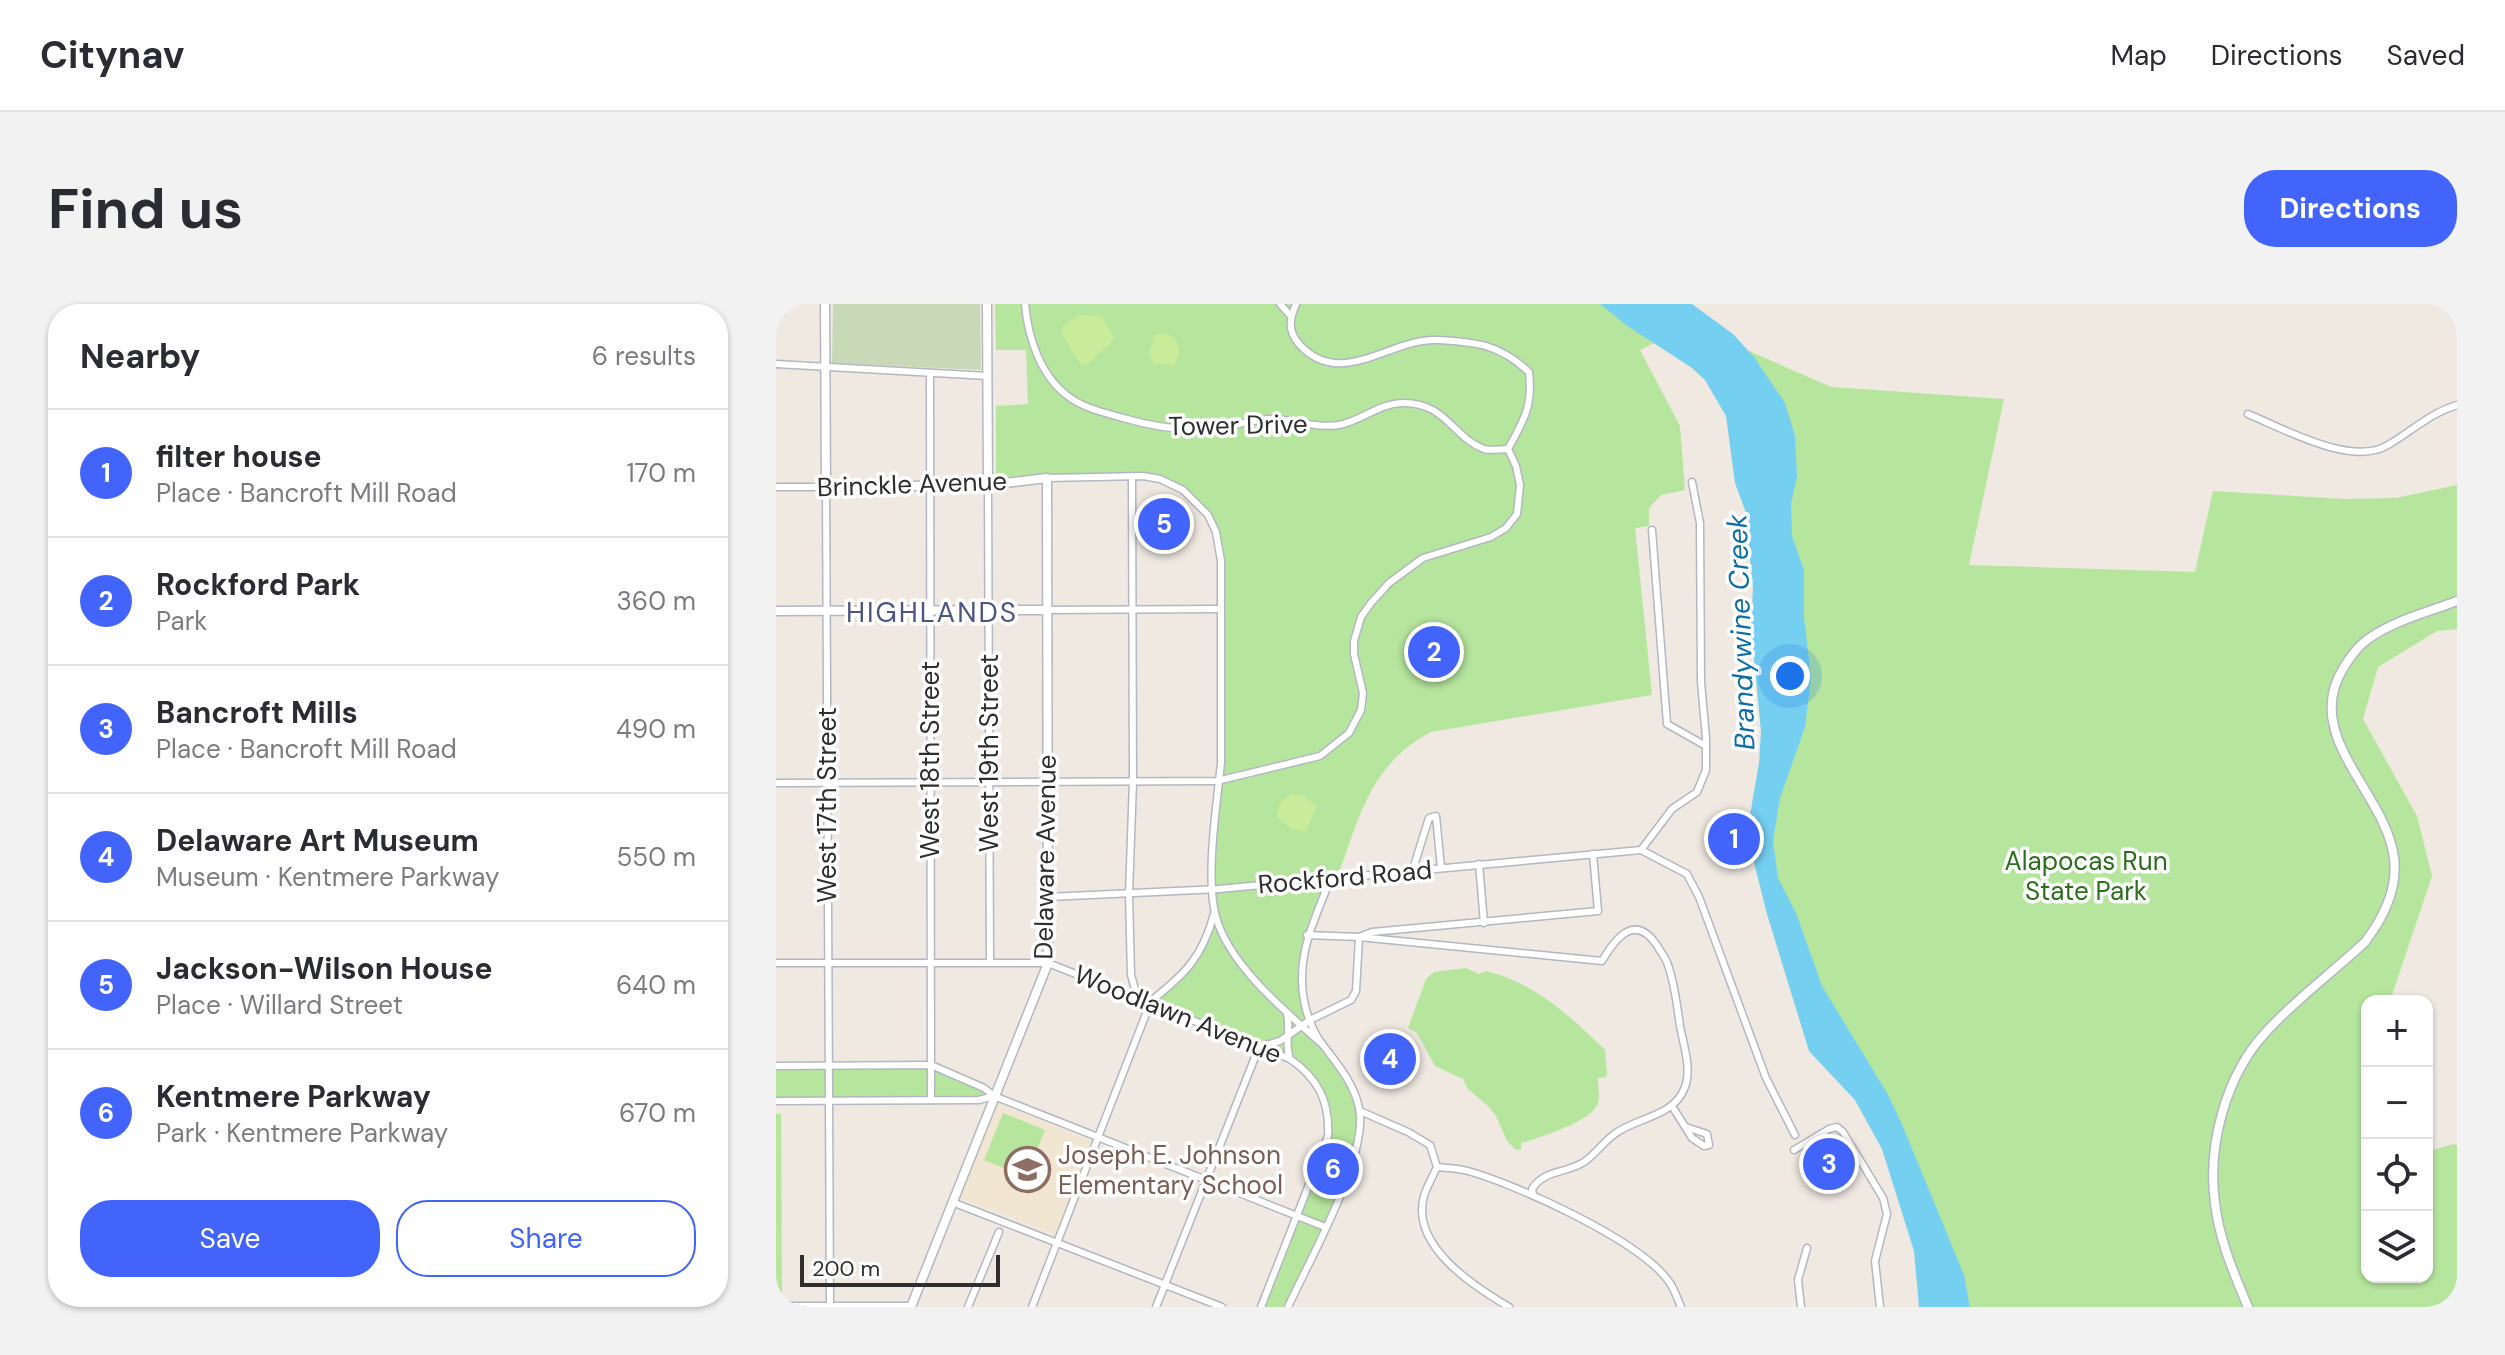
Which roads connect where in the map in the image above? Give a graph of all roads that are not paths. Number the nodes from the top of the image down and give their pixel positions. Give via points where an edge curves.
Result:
1 (825, 304) edge
2 (987, 304) edge
3 (1025, 304) edge
4 (1280, 304) edge
5 (1296, 304) edge
6 (1290, 315) junction
7 (776, 364) edge
8 (825, 367) junction
9 (930, 373) junction
10 (989, 376) junction
11 (2457, 405) edge
12 (2248, 414) dead end
13 (1508, 449) junction
14 (1132, 477) junction
15 (1047, 478) junction
16 (1692, 482) dead end
17 (930, 485) junction
18 (988, 485) junction
19 (776, 487) edge
20 (826, 487) junction
21 (1652, 530) dead end
22 (2457, 601) edge
23 (1131, 609) junction
24 (1221, 609) junction
25 (826, 610) junction
26 (930, 610) junction
27 (990, 610) junction
28 (1047, 610) junction
29 (776, 611) edge
30 (1706, 746) junction
31 (1133, 781) junction
32 (1217, 781) junction
33 (988, 782) junction
34 (1047, 782) junction
35 (776, 783) edge
36 (827, 783) junction
37 (930, 783) junction
38 (1641, 850) junction
39 (1593, 854) junction
40 (1479, 864) junction
41 (1441, 868) junction
42 (1412, 872) junction
43 (1331, 878) junction
44 (1212, 890) junction
45 (1129, 894) junction
46 (1048, 897) junction
47 (1215, 910) junction
48 (1484, 923) junction
49 (1307, 935) junction
50 (1359, 937) junction
51 (931, 962) junction
52 (990, 962) junction
53 (776, 963) edge
54 (828, 963) junction
55 (1048, 963) junction
56 (1137, 996) junction
57 (1151, 1001) junction
58 (1287, 1014) junction
59 (1310, 1020) junction
60 (1300, 1026) junction
61 (1287, 1037) junction
62 (1322, 1044) junction
63 (1259, 1047) junction
64 (1290, 1059) junction
65 (931, 1065) junction
66 (776, 1066) edge
67 (829, 1066) junction
68 (994, 1096) junction
69 (931, 1100) junction
70 (776, 1101) edge
71 (829, 1101) junction
72 (1672, 1106) junction
73 (1360, 1111) junction
74 (1686, 1127) dead end
75 (1795, 1135) dead end
76 (1098, 1137) junction
77 (1794, 1150) dead end
78 (1437, 1167) junction
79 (1205, 1180) junction
80 (1533, 1195) junction
81 (952, 1202) junction
82 (1297, 1216) junction
83 (1325, 1227) junction
84 (999, 1232) dead end
85 (1056, 1244) junction
86 (1807, 1248) dead end
87 (1165, 1285) junction
88 (776, 1306) edge
89 (830, 1306) edge
90 (862, 1306) edge
91 (912, 1307) edge
92 (968, 1307) edge
93 (1032, 1307) edge
94 (1156, 1307) edge
95 (1222, 1307) edge
96 (1261, 1307) edge
97 (1288, 1307) edge
98 (1509, 1307) edge
99 (1681, 1307) edge
100 (1801, 1307) edge
101 (1880, 1307) edge
102 (2248, 1307) edge

1 - 8 street, West 17th Street
2 - 10 street, West 19th Street
3 - 13 street, Tower Drive via 1034,349 1049,375 1069,397 1095,410 1161,427 1209,429 1265,419 1342,425 1375,409 1418,404 1443,415 1486,449
4 - 6 street
5 - 6 street
6 - 13 street via 1294,338 1305,351 1334,363 1436,339 1503,350 1529,372 1532,395
7 - 8 street
8 - 9 street
8 - 20 street, West 17th Street
9 - 10 street
9 - 17 street, West 18th Street
10 - 18 street, West 19th Street
11 - 12 street via 2425,419 2385,447 2357,453
13 - 32 street via 1520,494 1512,522 1491,537 1423,558 1389,583 1361,617 1354,654 1363,701 1343,740 1313,759
14 - 15 street
14 - 23 street
14 - 24 street via 1175,485 1208,515 1220,552
15 - 18 street, Brinckle Avenue
15 - 28 street, Delaware Avenue
16 - 30 street via 1700,523
17 - 18 street, Brinckle Avenue
17 - 20 street, Brinckle Avenue
17 - 26 street, West 18th Street
18 - 27 street, West 19th Street
19 - 20 street, Brinckle Avenue
20 - 25 street, West 17th Street
21 - 30 street via 1667,724
22 - 102 street via 2383,630 2362,644 2332,694 2336,736 2390,837 2394,883 2365,942 2264,1034 2229,1093 2213,1163 2214,1202
23 - 24 street
23 - 28 street
23 - 31 street
24 - 32 street
25 - 26 street
25 - 29 street
25 - 36 street, West 17th Street
26 - 27 street
26 - 37 street, West 18th Street
27 - 28 street
27 - 33 street, West 19th Street
28 - 34 street, Delaware Avenue
30 - 38 street via 1706,770 1697,792 1672,809
31 - 32 street
31 - 34 street
31 - 45 street
32 - 44 street
33 - 34 street
33 - 37 street
33 - 52 street, West 19th Street
34 - 46 street, Delaware Avenue
35 - 36 street
36 - 37 street
36 - 54 street, West 17th Street
37 - 51 street, West 18th Street
38 - 39 street, Rockford Road
38 - 75 street via 1687,874 1766,1078
39 - 40 street, Rockford Road
39 - 48 street via 1598,911
40 - 41 street, Rockford Road
40 - 48 street
41 - 42 street, Rockford Road
41 - 42 street via 1436,816 1429,818
42 - 43 street, Rockford Road
43 - 44 street, Rockford Road
43 - 49 street
44 - 45 street, Rockford Road
44 - 47 street
45 - 46 street, Rockford Road
45 - 56 street via 1131,975
46 - 55 street, Delaware Avenue
47 - 57 street via 1195,961
47 - 58 street via 1242,963
48 - 50 street
49 - 50 street
49 - 59 street via 1301,977
50 - 59 street via 1351,1000
50 - 72 street via 1602,961 1624,933 1642,931 1667,961 1672,976 1686,1060 1685,1086
51 - 52 street, Woodlawn Avenue
51 - 54 street, Woodlawn Avenue
51 - 65 street, West 18th Street
52 - 55 street, Woodlawn Avenue
53 - 54 street, Woodlawn Avenue
54 - 67 street, West 17th Street
55 - 56 street, Woodlawn Avenue
55 - 68 street, Delaware Avenue
56 - 57 street, Woodlawn Avenue
57 - 63 street, Woodlawn Avenue
57 - 76 street
58 - 60 street
58 - 61 street
59 - 60 street
59 - 62 street
60 - 61 street
60 - 62 street
61 - 63 street
61 - 64 street
62 - 73 street via 1350,1082
63 - 64 street, Woodlawn Avenue
63 - 79 street
64 - 82 street, Woodlawn Avenue via 1311,1077 1328,1117 1326,1144
65 - 67 street
65 - 68 street
65 - 69 street, West 18th Street
66 - 67 street
67 - 71 street, West 17th Street
68 - 69 street
68 - 76 street
68 - 81 street, Delaware Avenue
69 - 71 street
70 - 71 street
71 - 89 street, West 17th Street
72 - 74 street
72 - 80 street via 1624,1128 1585,1161 1539,1177
73 - 78 street via 1430,1145
73 - 83 street via 1358,1147
76 - 79 street
76 - 85 street
77 - 101 street via 1837,1127 1883,1198 1887,1214 1875,1261
78 - 80 street via 1467,1171
78 - 98 street via 1423,1197 1430,1239 1445,1261
79 - 82 street
79 - 87 street
80 - 99 street via 1655,1267 1669,1281
81 - 85 street
81 - 91 street, Delaware Avenue
82 - 83 street
82 - 96 street
83 - 97 street
84 - 92 street
85 - 87 street
85 - 93 street
86 - 100 street via 1798,1280
87 - 94 street
87 - 95 street
88 - 89 street
89 - 90 street
90 - 91 street

